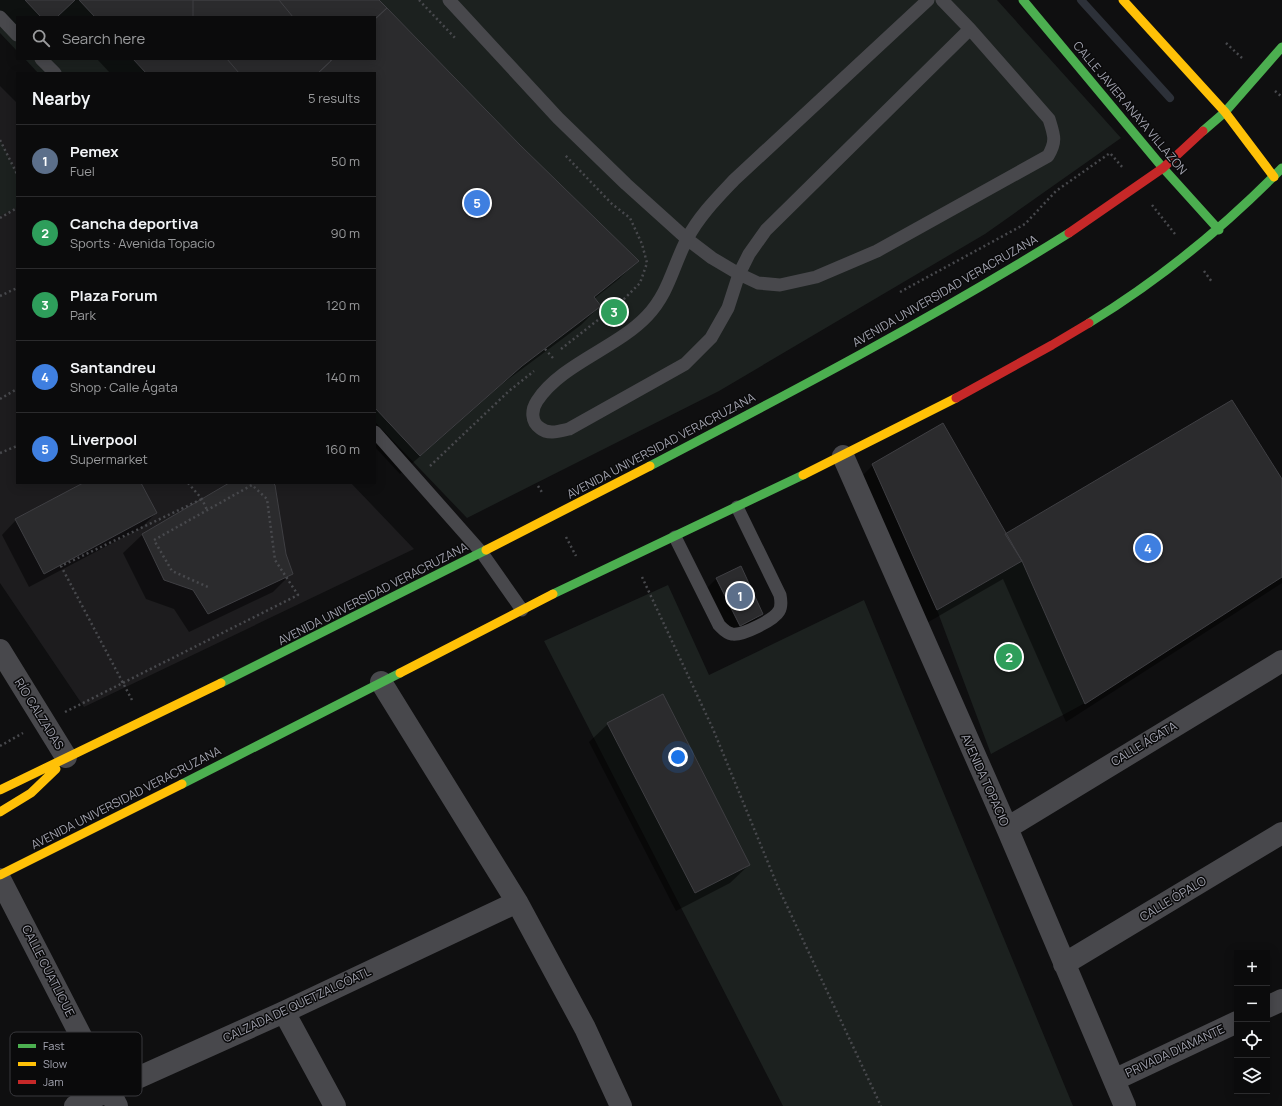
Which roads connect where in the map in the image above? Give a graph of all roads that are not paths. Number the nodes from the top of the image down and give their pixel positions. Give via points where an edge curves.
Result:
1 (449, 0) edge
2 (928, 0) edge
3 (942, 0) edge
4 (1023, 0) edge
5 (1123, 0) edge
6 (0, 17) edge
7 (970, 29) junction
8 (16, 34) edge
9 (1282, 47) edge
10 (42, 60) edge
11 (54, 72) edge
12 (1225, 112) junction
13 (1163, 168) junction
14 (1279, 174) edge
15 (1219, 230) junction
16 (687, 239) junction
17 (739, 274) junction
18 (376, 433) edge
19 (843, 456) junction
20 (737, 506) junction
21 (675, 537) junction
22 (482, 553) junction
23 (522, 610) junction
24 (0, 650) edge
25 (1282, 661) edge
26 (381, 682) junction
27 (66, 757) junction
28 (0, 790) edge
29 (0, 812) edge
30 (1006, 828) junction
31 (1282, 833) edge
32 (0, 875) edge
33 (0, 879) edge
34 (517, 902) junction
35 (1064, 964) junction
36 (1282, 1000) edge
37 (1270, 1006) edge
38 (284, 1012) junction
39 (1234, 1023) edge
40 (79, 1032) edge
41 (1114, 1080) junction
42 (142, 1083) edge
43 (113, 1098) edge
44 (75, 1106) edge
45 (335, 1106) edge
46 (622, 1106) edge
47 (1125, 1106) edge

1 - 16 lane via 558,118
2 - 16 lane via 734,180 707,208
3 - 7 lane
4 - 13 main road, CALLE JAVIER ANAYA VILLAZON
5 - 12 main road
6 - 8 lane
7 - 17 lane via 766,230
7 - 17 lane via 1049,119 1054,134 1054,145 1048,156 877,251 816,277 780,285 758,282
9 - 12 main road, AVENIDA UNIVERSIDAD VERACRUZANA
10 - 11 lane
12 - 13 main road, AVENIDA UNIVERSIDAD VERACRUZANA
12 - 14 main road
13 - 15 main road, CALLE JAVIER ANAYA VILLAZON
13 - 22 main road, AVENIDA UNIVERSIDAD VERACRUZANA via 1081,225 897,335
14 - 15 main road, AVENIDA UNIVERSIDAD VERACRUZANA
15 - 19 main road, AVENIDA UNIVERSIDAD VERACRUZANA via 1128,297 1069,335 959,397
16 - 17 lane
16 - 17 lane via 663,296 646,317 552,384 537,401 533,411 534,421 540,429 552,432 569,429 684,364 711,338 728,308
18 - 22 lane
19 - 20 main road, AVENIDA UNIVERSIDAD VERACRUZANA
19 - 30 street, AVENIDA TOPACIO
20 - 21 main road, AVENIDA UNIVERSIDAD VERACRUZANA
20 - 21 lane via 780,595 779,610 766,621 741,633 726,632 719,625
21 - 23 main road, AVENIDA UNIVERSIDAD VERACRUZANA
22 - 23 lane
22 - 27 main road, AVENIDA UNIVERSIDAD VERACRUZANA via 144,721
23 - 26 main road, AVENIDA UNIVERSIDAD VERACRUZANA
24 - 27 street, RÍO CALZADAS
25 - 30 street, CALLE ÁGATA
26 - 32 main road, AVENIDA UNIVERSIDAD VERACRUZANA
26 - 34 street
27 - 28 main road, AVENIDA UNIVERSIDAD VERACRUZANA
27 - 29 main road via 50,777 31,793
30 - 35 street, AVENIDA TOPACIO
31 - 35 street, CALLE ÓPALO
33 - 40 street, CALLE CUATLICUE
34 - 38 street, CALZADA DE QUETZALCÓATL
34 - 46 street via 585,1028
35 - 41 street, AVENIDA TOPACIO
36 - 37 street
38 - 42 street, CALZADA DE QUETZALCÓATL
38 - 45 street
39 - 41 street, PRIVADA DIAMANTE
41 - 47 street, AVENIDA TOPACIO
43 - 44 street, CALZADA DE QUETZALCÓATL

